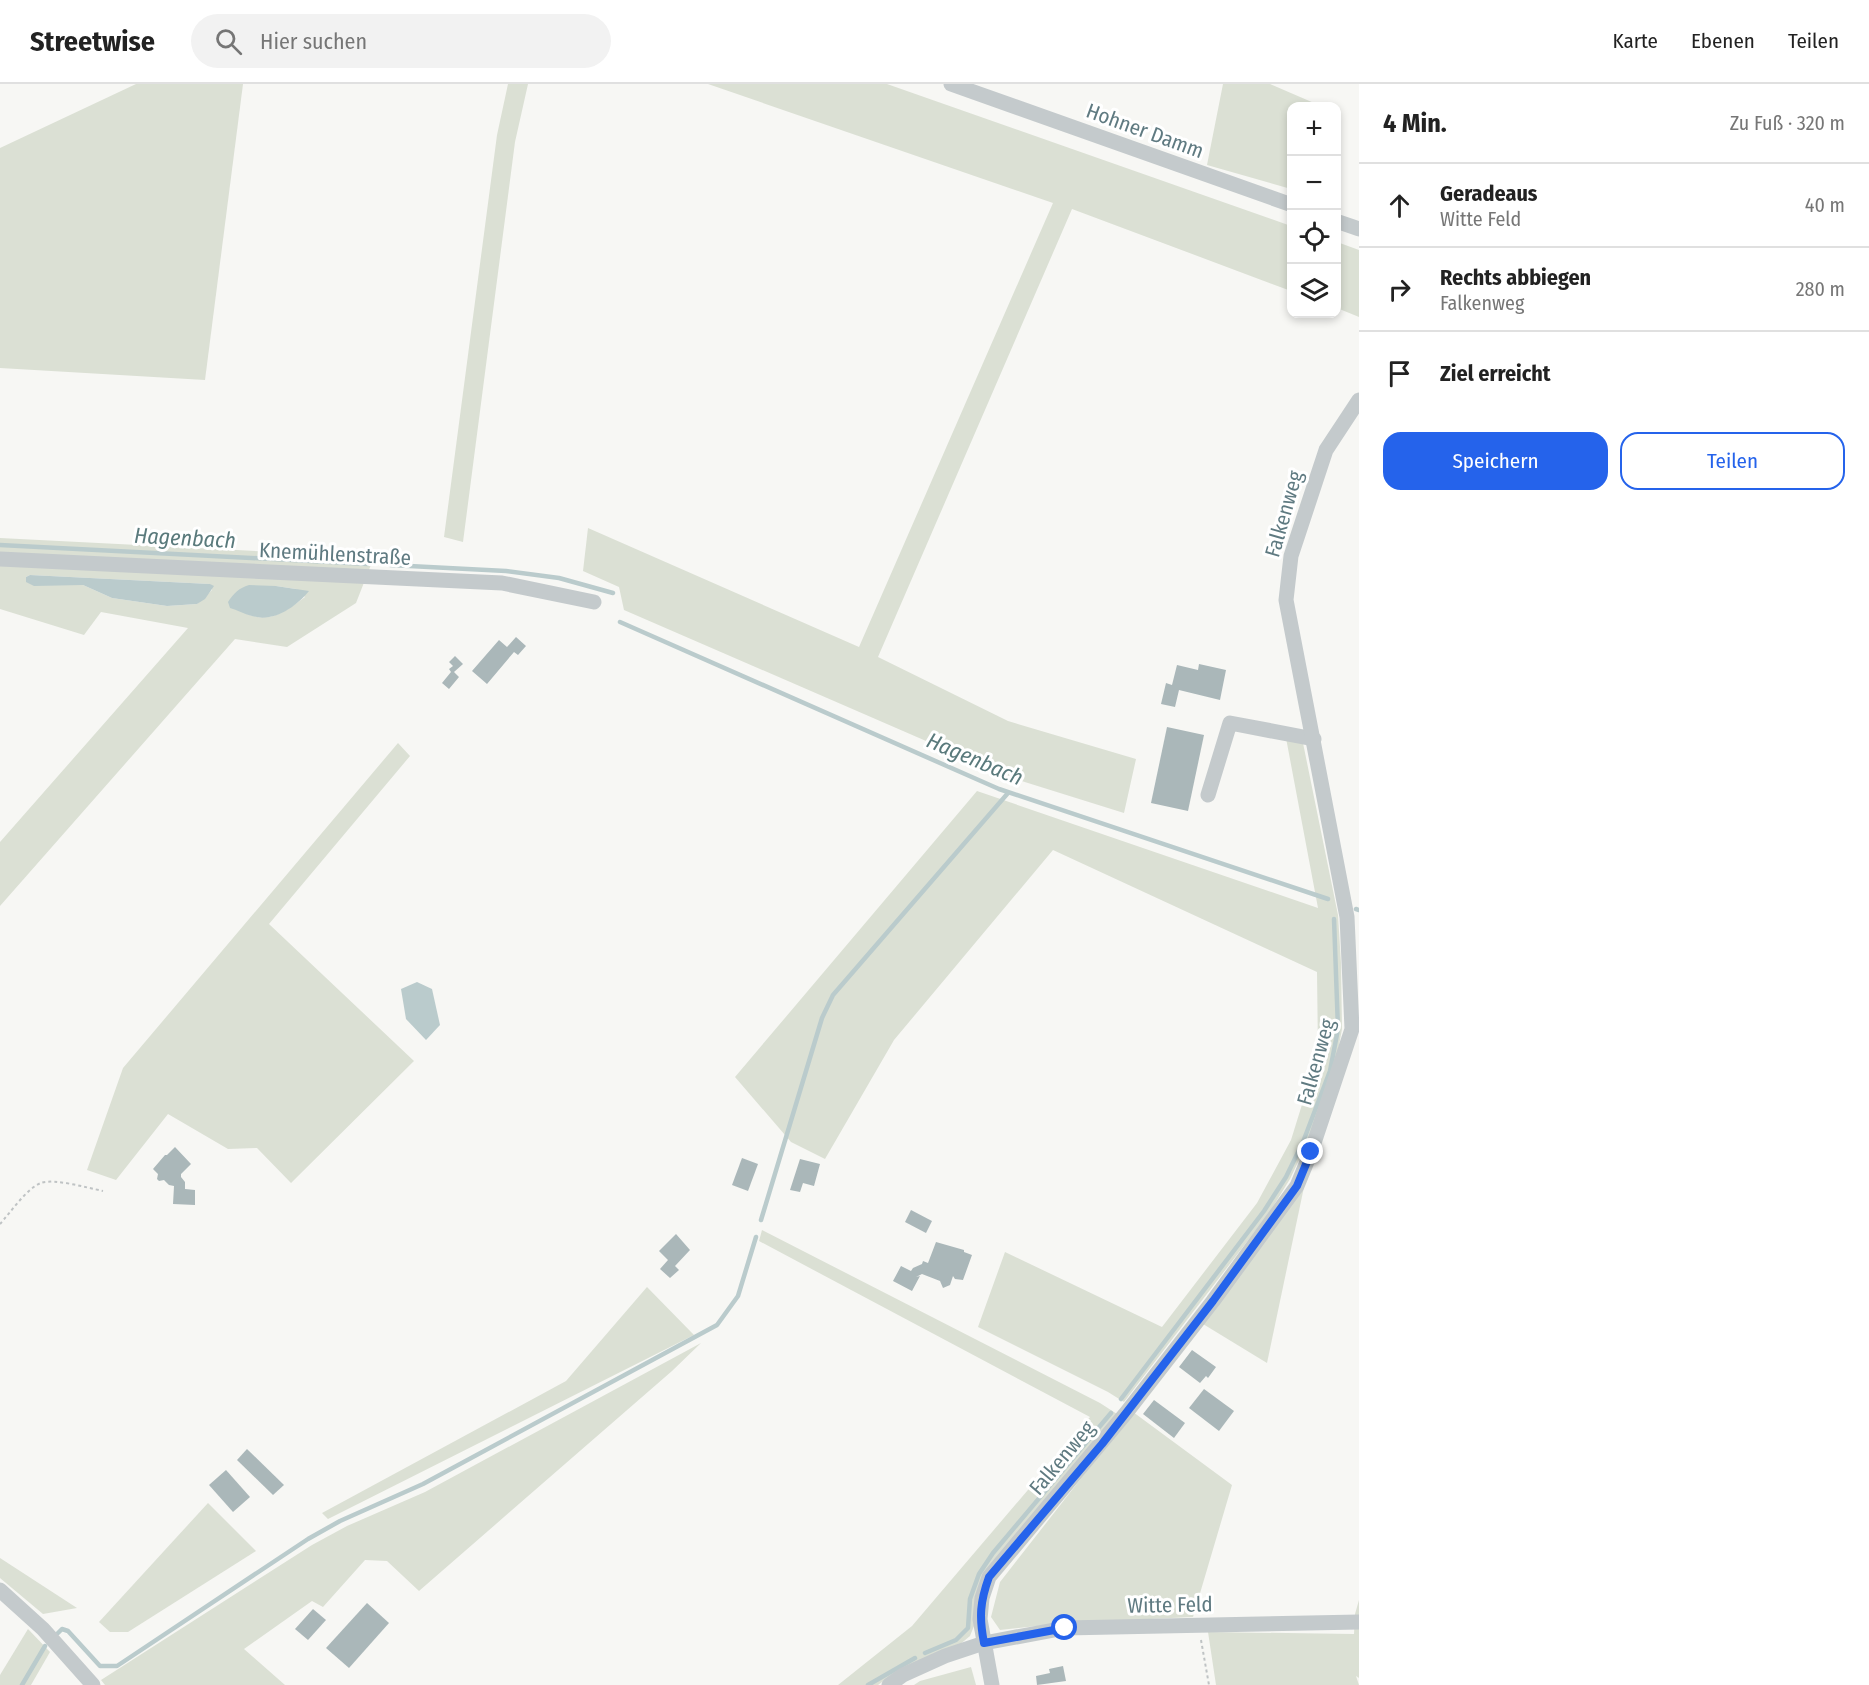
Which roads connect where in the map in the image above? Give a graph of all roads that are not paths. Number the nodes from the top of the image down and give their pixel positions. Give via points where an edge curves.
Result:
1 (951, 84) edge
2 (1287, 203) edge
3 (1341, 223) edge
4 (1359, 229) edge
5 (1359, 400) edge
6 (0, 559) edge
7 (594, 602) dead end
8 (1314, 739) junction
9 (1208, 795) dead end
10 (0, 1590) edge
11 (1359, 1622) edge
12 (984, 1643) junction
13 (93, 1685) edge
14 (889, 1685) edge
15 (992, 1685) edge

1 - 2 street, Hohner Damm
3 - 4 street
5 - 8 street, Falkenweg via 1326,450 1291,556 1286,600
6 - 7 street, Knemühlenstraße via 502,583
8 - 9 street via 1230,723
8 - 12 street, Falkenweg via 1347,916 1352,1029 1311,1152 1297,1186 1213,1301 1102,1444 989,1577 981,1598
10 - 13 street via 43,1629
11 - 12 street, Witte Feld via 1065,1628
12 - 14 street, Witte Feld via 934,1661
12 - 15 street

